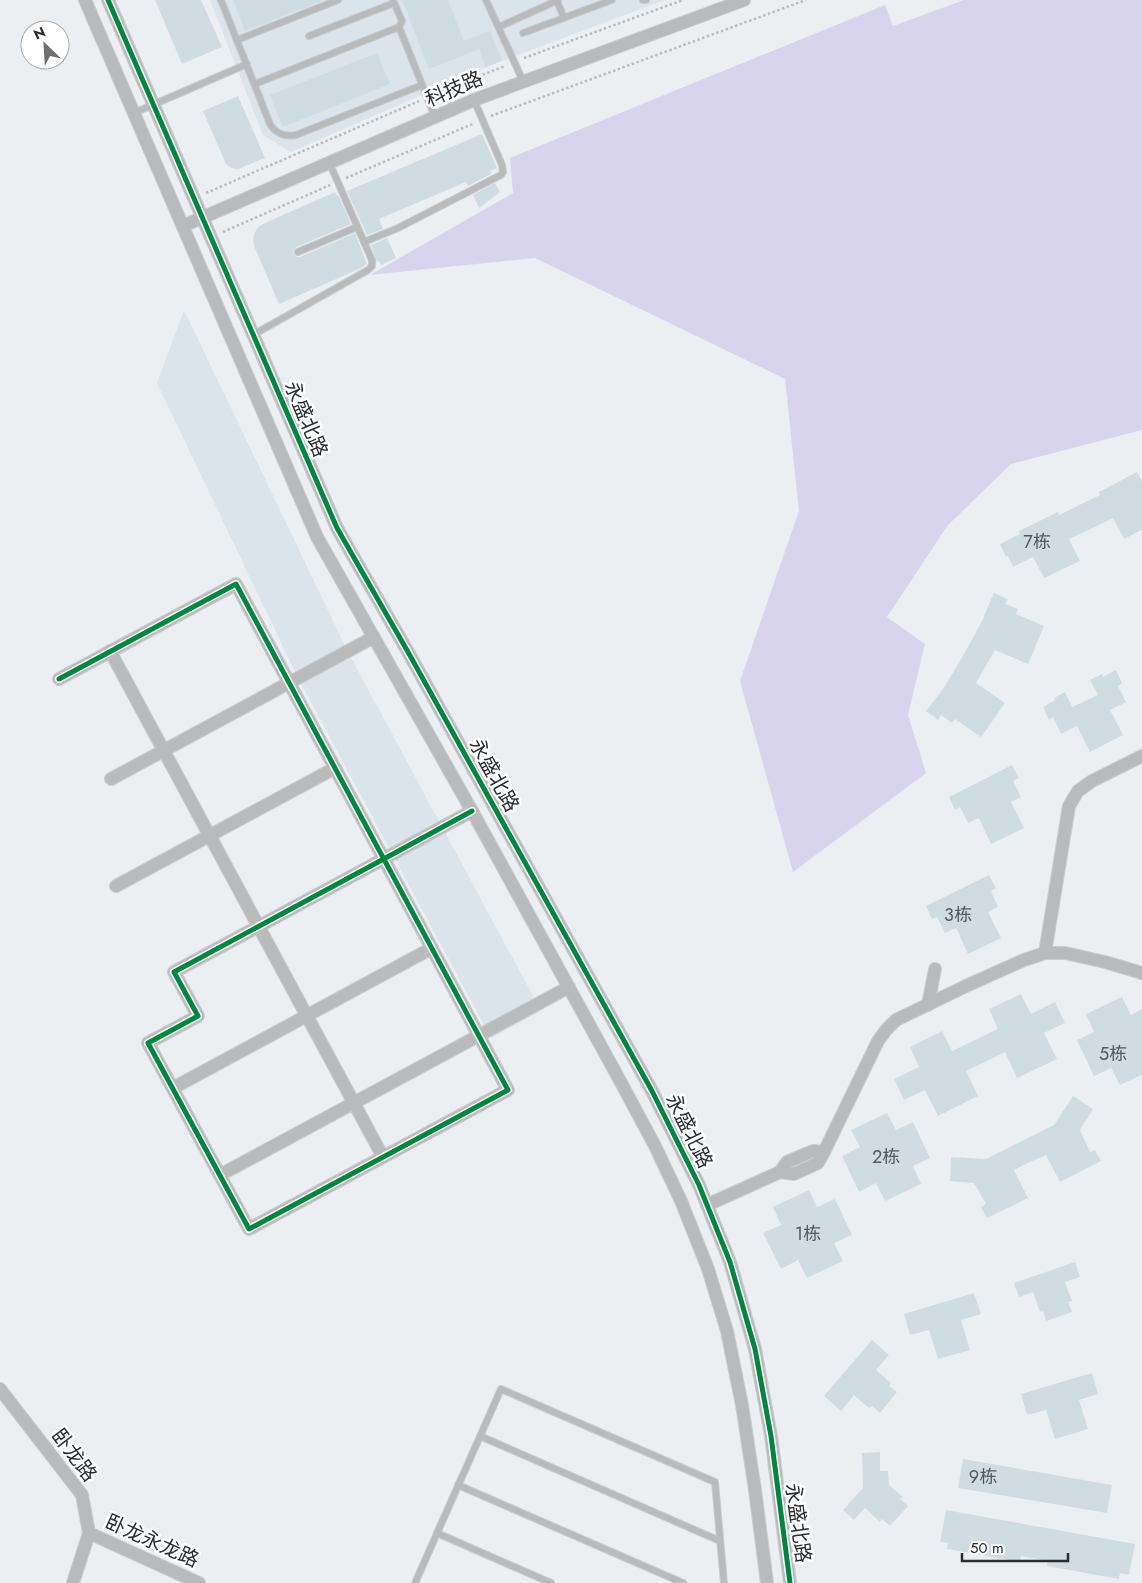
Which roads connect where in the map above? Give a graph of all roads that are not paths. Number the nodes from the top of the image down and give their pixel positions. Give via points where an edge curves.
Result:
1 (85, 0) edge
2 (108, 0) edge
3 (221, 0) edge
4 (338, 0) edge
5 (486, 0) edge
6 (558, 0) edge
7 (612, 0) edge
8 (744, 0) edge
9 (394, 1) edge
10 (564, 18) junction
11 (399, 27) junction
12 (498, 27) junction
13 (523, 33) dead end
14 (309, 36) dead end
15 (237, 40) junction
16 (247, 64) junction
17 (523, 81) junction
18 (254, 84) junction
19 (422, 85) junction
20 (474, 100) junction
21 (154, 105) junction
22 (134, 113) junction
23 (434, 117) junction
24 (329, 162) junction
25 (202, 218) junction
26 (183, 226) junction
27 (357, 226) junction
28 (364, 242) junction
29 (298, 252) dead end
30 (253, 335) junction
31 (374, 637) junction
32 (110, 651) junction
33 (59, 679) dead end
34 (289, 683) junction
35 (164, 750) junction
36 (1142, 756) edge
37 (335, 768) junction
38 (111, 779) dead end
39 (472, 812) junction
40 (210, 836) junction
41 (384, 859) junction
42 (116, 886) dead end
43 (259, 926) junction
44 (432, 948) junction
45 (1045, 953) junction
46 (935, 970) dead end
47 (1142, 973) edge
48 (569, 987) junction
49 (928, 1005) junction
50 (307, 1016) junction
51 (479, 1035) junction
52 (173, 1088) junction
53 (354, 1103) junction
54 (383, 1157) junction
55 (220, 1175) junction
56 (707, 1204) junction
57 (0, 1389) edge
58 (480, 1436) junction
59 (458, 1485) junction
60 (437, 1533) junction
61 (89, 1534) junction
62 (720, 1541) junction
63 (73, 1583) edge
64 (199, 1583) edge
65 (416, 1583) edge
66 (551, 1583) edge
67 (683, 1583) edge
68 (724, 1583) edge
69 (767, 1583) edge
70 (790, 1583) edge

1 - 22 street, 永盛北路
2 - 21 street, 永盛北路
3 - 15 lane
4 - 15 lane
5 - 12 lane
6 - 10 lane
6 - 12 lane
7 - 10 lane
8 - 17 street, 科技路
9 - 11 lane via 402,21
9 - 14 lane
10 - 13 lane
11 - 18 lane
11 - 19 lane
12 - 17 lane
15 - 16 lane
16 - 18 lane
16 - 21 lane
17 - 20 street, 科技路
18 - 19 lane via 273,129 284,136
19 - 23 lane
20 - 23 street, 科技路
20 - 28 lane via 502,165 501,175
21 - 22 lane
21 - 25 street, 永盛北路
22 - 26 street, 永盛北路
23 - 24 street, 科技路
24 - 25 street, 科技路
24 - 27 lane
25 - 26 street, 科技路
25 - 30 street, 永盛北路
26 - 31 street, 永盛北路 via 317,537
27 - 28 lane
27 - 29 lane
28 - 30 lane via 372,263 370,268
30 - 56 street, 永盛北路 via 337,528 652,1091
31 - 34 street
31 - 39 street, 永盛北路
32 - 33 street
32 - 34 street via 236,584
32 - 35 street
34 - 35 street
34 - 37 street
35 - 38 street
35 - 40 street
36 - 45 street via 1092,781 1078,791 1069,806
37 - 40 street
37 - 41 street
39 - 41 street
39 - 48 street, 永盛北路
40 - 42 street
40 - 43 street
41 - 43 street
41 - 44 street
43 - 50 street
43 - 52 street via 174,972 198,1016 148,1042
44 - 50 street
44 - 51 street
45 - 47 street via 1066,953
45 - 49 street
46 - 49 street
48 - 51 street
48 - 69 street, 永盛北路 via 655,1146 681,1200 708,1269 727,1331 742,1404
49 - 56 street via 896,1020 878,1041 824,1152 813,1151 787,1162 780,1172
50 - 52 street
50 - 53 street
51 - 53 street
51 - 54 street via 508,1090
52 - 55 street
53 - 54 street
53 - 55 street
54 - 55 street via 249,1229
56 - 70 street, 永盛北路 via 730,1262 755,1349 771,1436
57 - 61 street, 卧龙路 via 82,1495
58 - 59 lane
58 - 62 lane
58 - 62 lane via 501,1389 715,1482
59 - 60 lane
59 - 67 lane
60 - 65 lane
60 - 66 lane
61 - 63 street, 卧龙路
61 - 64 street, 卧龙永龙路
62 - 68 lane

